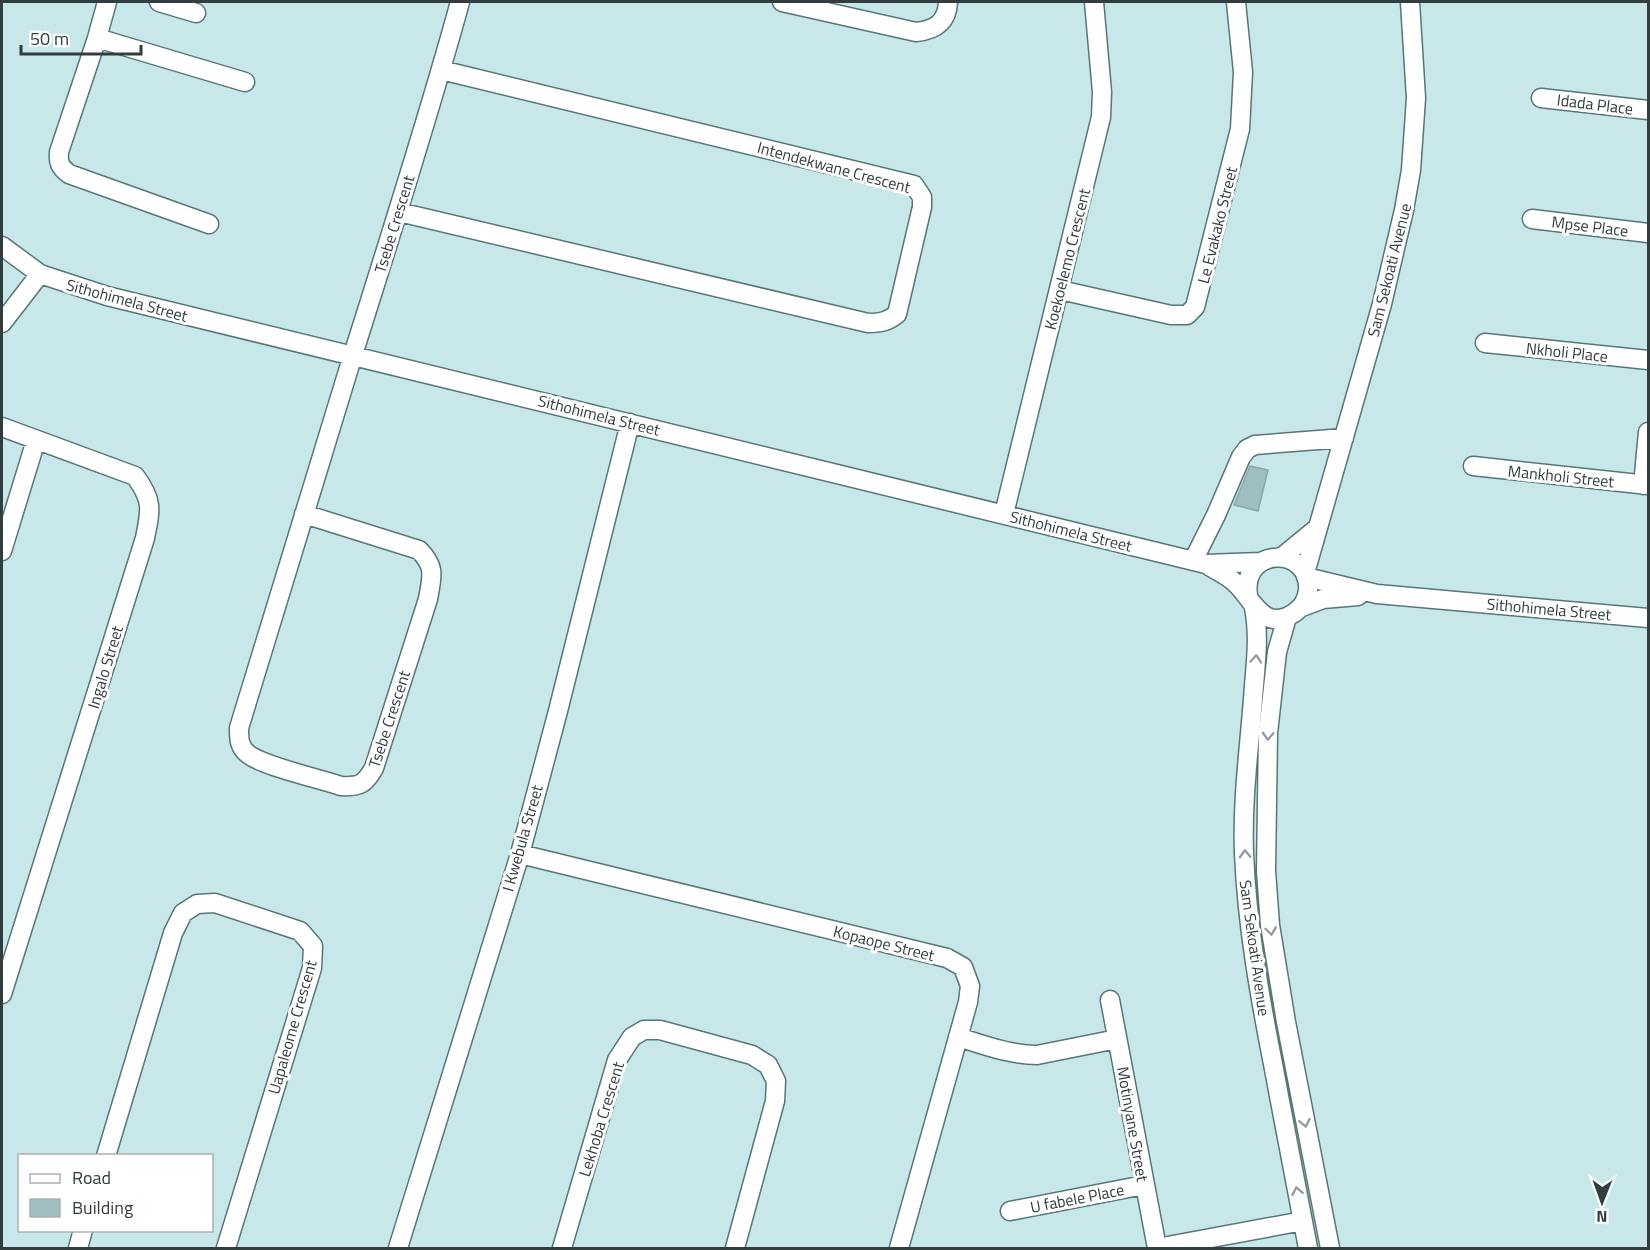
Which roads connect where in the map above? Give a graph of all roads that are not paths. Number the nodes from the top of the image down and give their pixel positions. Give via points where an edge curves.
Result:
1 (107, 2) edge
2 (159, 2) edge
3 (460, 2) edge
4 (782, 2) edge
5 (948, 2) edge
6 (1094, 2) edge
7 (1236, 2) edge
8 (1410, 2) edge
9 (196, 13) dead end
10 (97, 38) junction
11 (441, 70) junction
12 (244, 82) dead end
13 (1541, 98) dead end
14 (1648, 110) edge
15 (399, 212) junction
16 (1532, 219) dead end
17 (209, 224) dead end
18 (1648, 233) edge
19 (2, 246) edge
20 (40, 274) junction
21 (1060, 290) junction
22 (2, 323) edge
23 (1485, 343) dead end
24 (352, 356) junction
25 (1648, 360) edge
26 (630, 423) junction
27 (2, 427) edge
28 (1648, 432) edge
29 (1344, 438) junction
30 (36, 440) junction
31 (1473, 466) dead end
32 (1646, 485) edge
33 (304, 514) junction
34 (1004, 514) junction
35 (1316, 530) junction
36 (2, 551) edge
37 (1282, 557) junction
38 (1199, 562) junction
39 (1260, 562) junction
40 (1305, 575) junction
41 (1377, 594) junction
42 (1251, 602) junction
43 (1295, 612) junction
44 (1648, 618) edge
45 (520, 854) junction
46 (2, 994) edge
47 (1110, 1000) dead end
48 (958, 1037) junction
49 (1117, 1039) junction
50 (106, 1154) edge
51 (1144, 1185) junction
52 (1010, 1211) dead end
53 (1303, 1221) junction
54 (82, 1232) edge
55 (78, 1248) edge
56 (226, 1248) edge
57 (398, 1248) edge
58 (562, 1248) edge
59 (735, 1248) edge
60 (898, 1248) edge
61 (1157, 1248) edge
62 (1308, 1248) edge
63 (1330, 1248) edge

1 - 10 street
2 - 9 street
3 - 11 street, Tsebe Crescent
4 - 5 street via 916,32 940,24
6 - 21 street, Koekoelemo Crescent via 1101,117
7 - 21 street, Le Evakako Street via 1243,72 1240,129 1195,307 1187,315 1176,316
8 - 29 street, Sam Sekoati Avenue via 1416,98 1411,170 1382,304
10 - 12 street
10 - 17 street via 59,152 60,167 82,180
11 - 15 street, Tsebe Crescent
11 - 15 street, Intendekwane Crescent via 914,185 922,197 922,207 897,314 890,320 868,323
13 - 14 street, Idada Place
15 - 24 street, Tsebe Crescent
16 - 18 street, Mpse Place
19 - 20 street, Sithohimela Street
20 - 22 street
20 - 24 street, Sithohimela Street via 107,296
21 - 34 street, Koekoelemo Crescent
23 - 25 street, Nkholi Place
24 - 26 street, Sithohimela Street
24 - 33 street, Tsebe Crescent
26 - 34 street, Sithohimela Street
26 - 45 street, I Kwebula Street
27 - 30 street, Ingalo Street
28 - 32 street
29 - 35 street, Sam Sekoati Avenue
29 - 38 street via 1255,445 1247,449
30 - 36 street
30 - 46 street, Ingalo Street via 135,476 147,492 150,511 145,538
31 - 32 street, Mankholi Street
33 - 33 street, Tsebe Crescent via 419,550 429,561 432,577 374,768 367,781 355,787 261,761 239,743 239,728
34 - 38 street, Sithohimela Street
35 - 37 street
35 - 40 street, Sam Sekoati Avenue
37 - 39 street
37 - 40 street via 1295,563
38 - 39 street, Sithohimela Street
38 - 42 street, Sithohimela Street via 1233,581
39 - 42 street via 1249,577
40 - 41 street, Sithohimela Street
40 - 43 street via 1307,597
41 - 43 street, Sithohimela Street via 1323,599
41 - 44 street, Sithohimela Street
42 - 43 street via 1273,618
53 -> 42 street, Sam Sekoati Avenue via 1251,943 1246,896 1245,792 1257,650 1257,622
43 -> 63 street, Sam Sekoati Avenue via 1277,652 1268,734 1266,871 1270,925 1286,1022
45 - 48 street, Kopaope Street via 947,958 963,968 970,986
45 - 57 street, I Kwebula Street
47 - 49 street, Motinyane Street
48 - 49 street via 1027,1055
48 - 60 street, Kopaope Street
49 - 51 street, Motinyane Street
50 - 56 street, Uapaleome Crescent via 173,933 183,913 197,904 215,903 300,931 313,946 312,968
51 - 52 street, U fabele Place
51 - 61 street, Motinyane Street
53 - 61 street
53 - 62 street, Sam Sekoati Avenue
54 - 55 street
58 - 59 street, Lekhoba Crescent via 617,1060 632,1037 644,1030 660,1030 752,1055 768,1065 776,1081 775,1101

